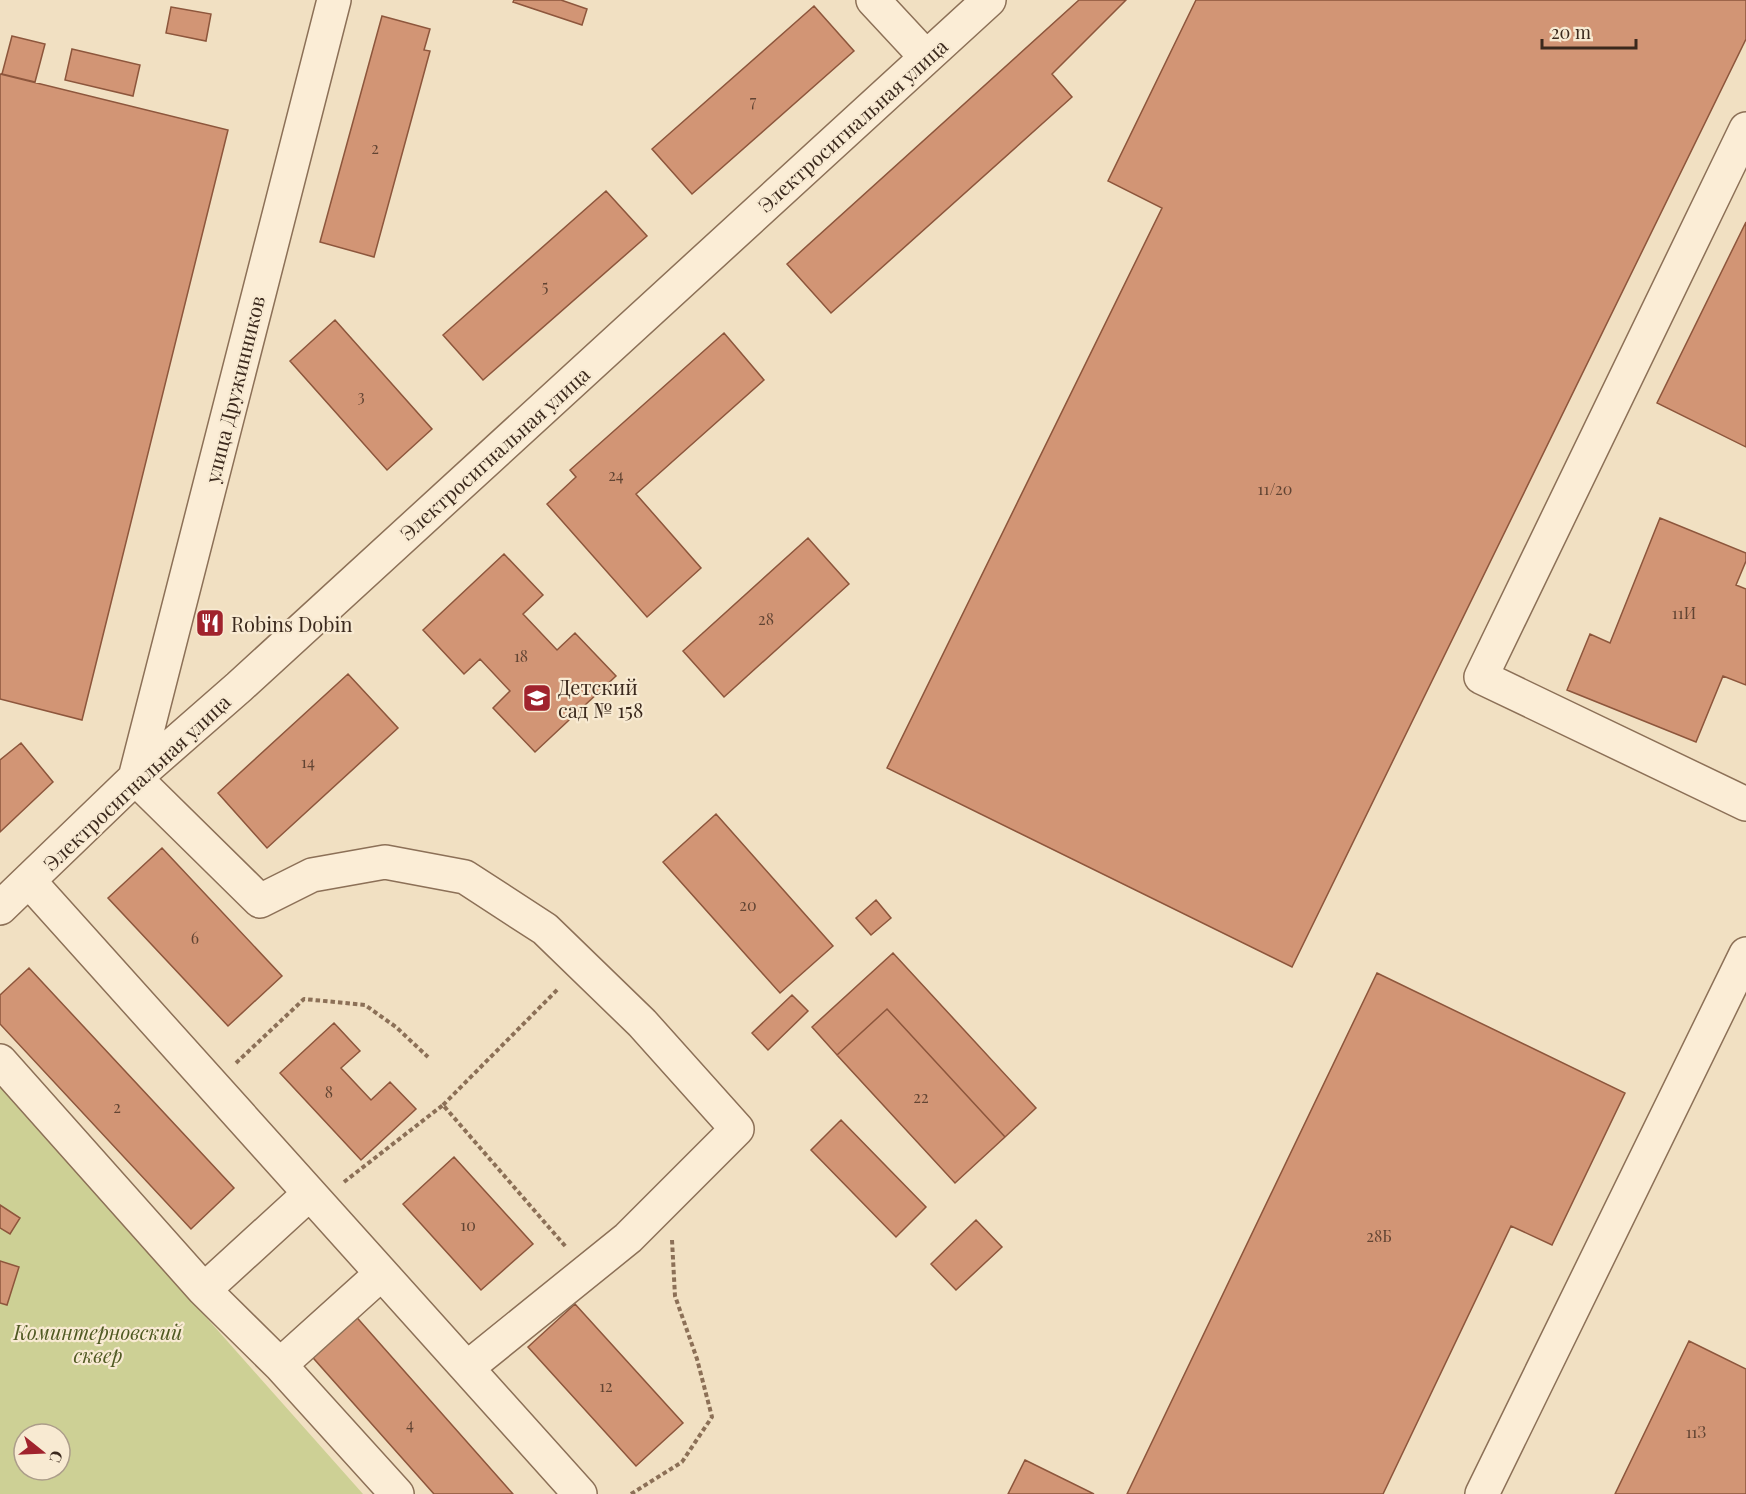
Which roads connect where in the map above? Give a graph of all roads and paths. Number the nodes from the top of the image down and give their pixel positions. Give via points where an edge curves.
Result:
1 (334, 0) edge
2 (873, 0) edge
3 (989, 0) edge
4 (926, 57) junction
5 (1746, 129) edge
6 (135, 778) junction
7 (1746, 804) edge
8 (29, 881) junction
9 (0, 908) edge
10 (1746, 954) edge
11 (582, 965) junction
12 (428, 1057) dead end
13 (0, 1061) edge
14 (212, 1086) junction
15 (443, 1105) junction
16 (314, 1199) junction
17 (671, 1230) dead end
18 (587, 1271) junction
19 (381, 1274) junction
20 (204, 1290) junction
21 (280, 1365) junction
22 (467, 1368) junction
23 (397, 1494) edge
24 (580, 1494) edge
25 (631, 1494) edge
26 (1482, 1494) edge

1 - 6 street, улица Дружинников
2 - 4 street
3 - 4 street, Электросигнальная улица
4 - 6 street, Электросигнальная улица
5 - 7 street via 1481,677
6 - 8 street, Электросигнальная улица
6 - 11 street via 260,901 312,875 385,862 465,877 545,929
8 - 9 street, Электросигнальная улица
8 - 14 street
10 - 26 street
11 - 15 path
11 - 18 street via 642,1023 736,1130 628,1238
12 - 14 path via 365,1005 304,999
13 - 20 street
14 - 16 street
15 - 16 path
15 - 18 path
16 - 19 street
16 - 20 street
17 - 25 path via 675,1296 712,1417 682,1462
18 - 22 street
19 - 21 street
19 - 22 street
20 - 21 street
21 - 23 street
22 - 24 street

